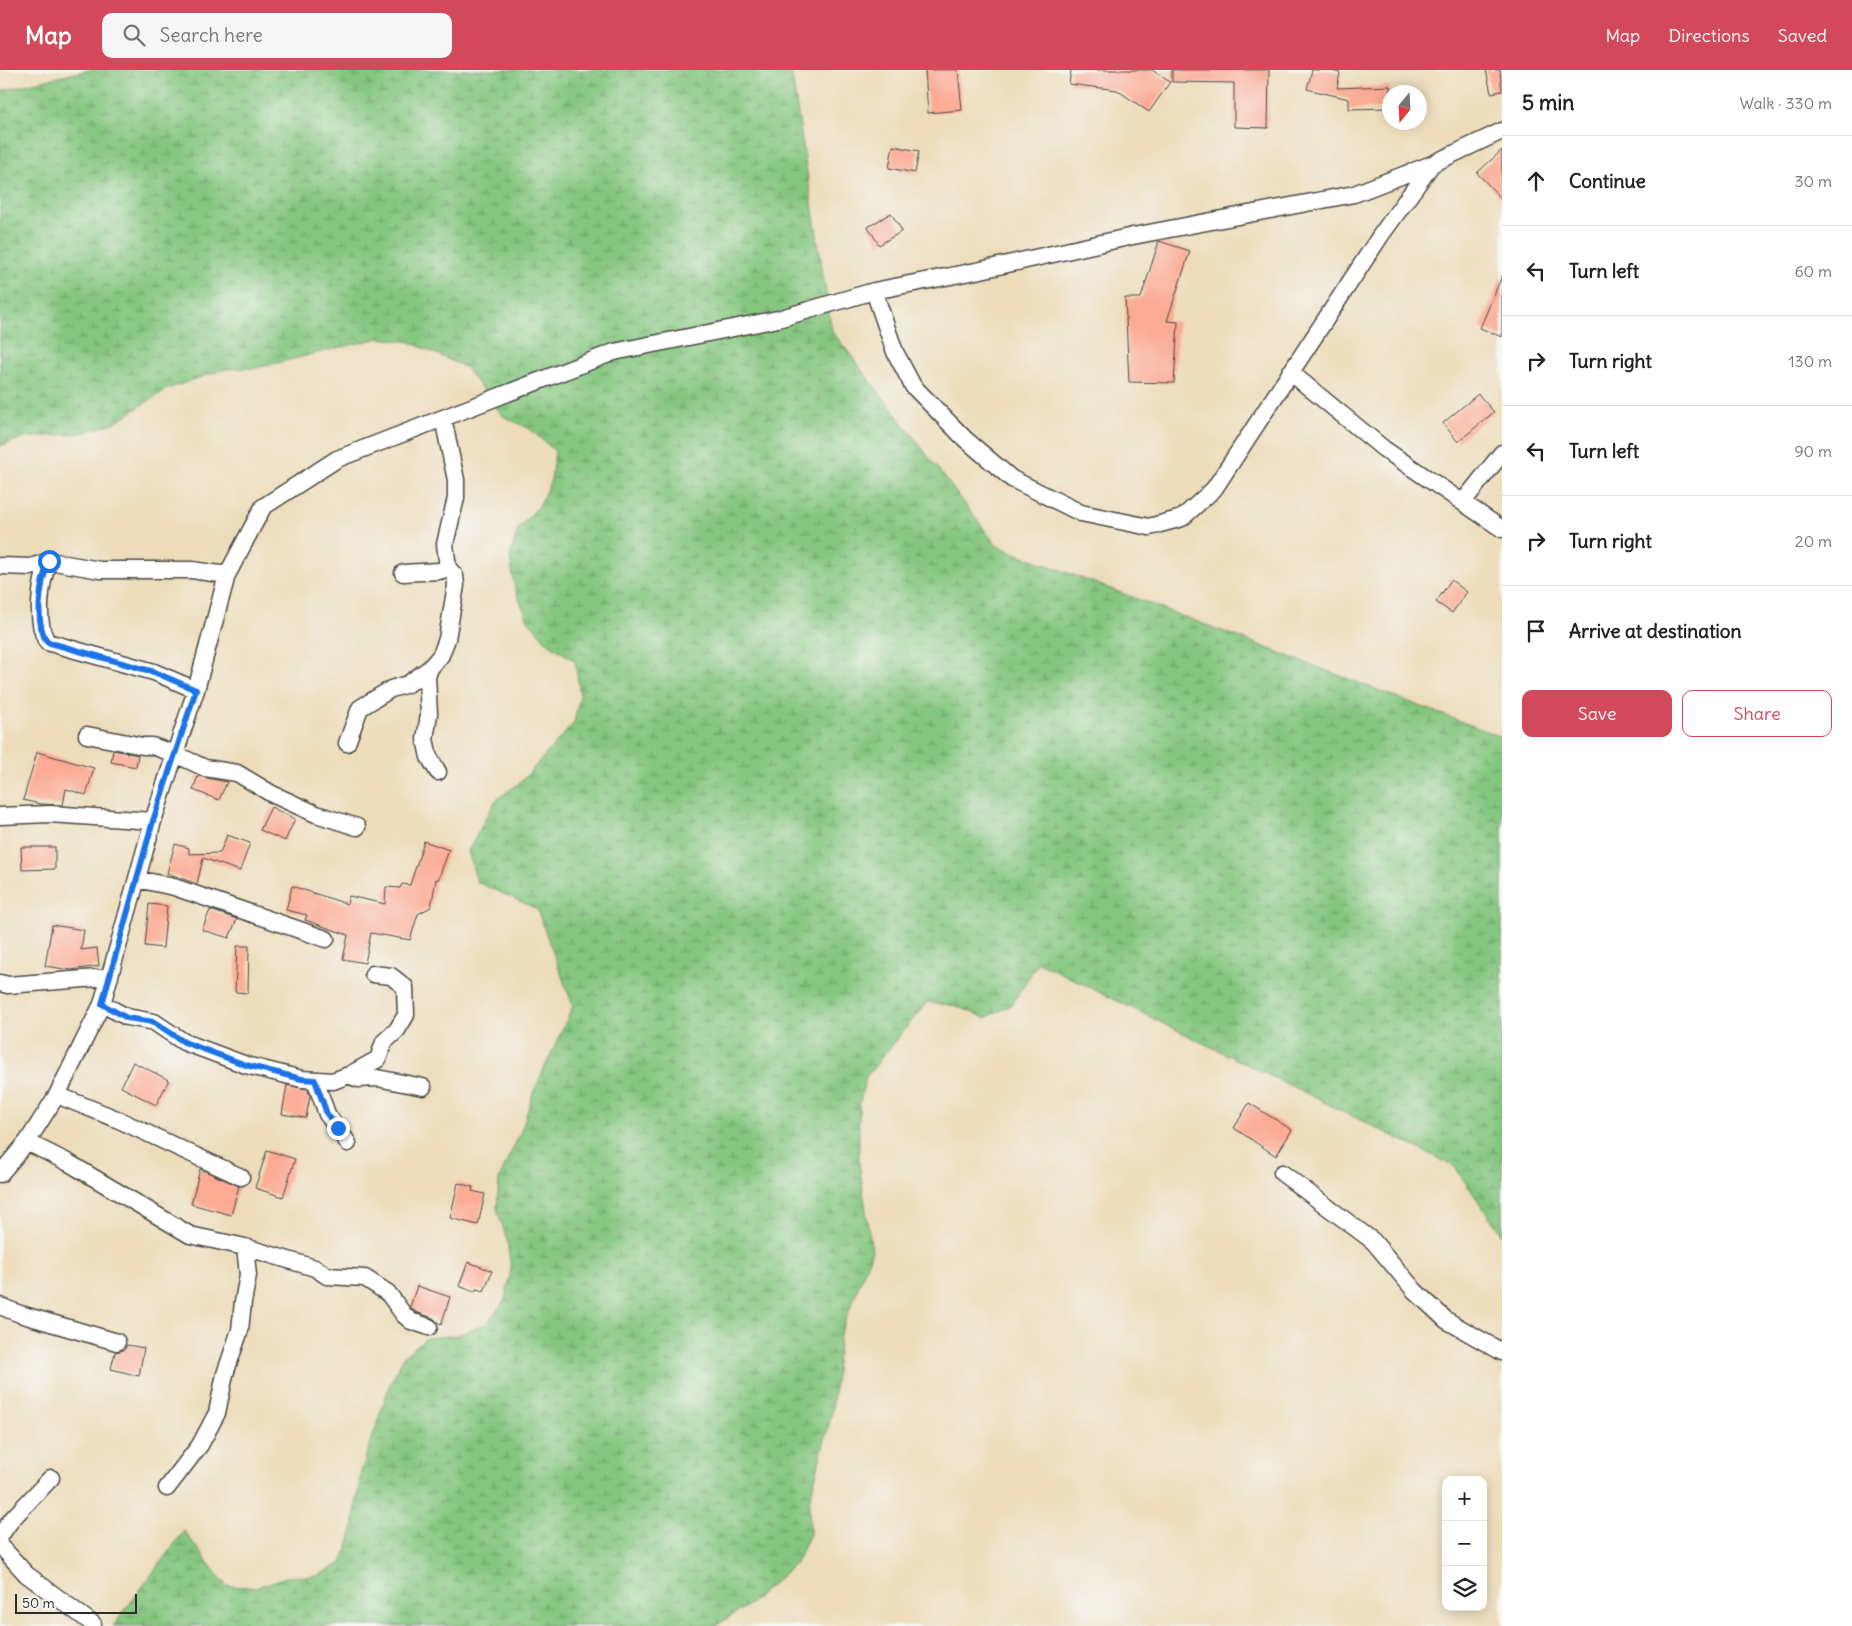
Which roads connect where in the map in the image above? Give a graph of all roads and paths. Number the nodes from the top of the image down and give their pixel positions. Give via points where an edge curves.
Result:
1 (1502, 131) edge
2 (1432, 164) junction
3 (874, 291) junction
4 (1290, 372) junction
5 (443, 418) junction
6 (1502, 453) edge
7 (1463, 502) junction
8 (1502, 529) edge
9 (49, 561) junction
10 (0, 566) edge
11 (448, 568) junction
12 (404, 573) dead end
13 (227, 574) junction
14 (430, 668) junction
15 (196, 690) junction
16 (87, 735) dead end
17 (347, 743) dead end
18 (175, 754) junction
19 (438, 772) dead end
20 (0, 816) edge
21 (153, 821) junction
22 (357, 827) dead end
23 (137, 879) junction
24 (326, 939) dead end
25 (373, 974) dead end
26 (110, 976) junction
27 (0, 983) edge
28 (102, 1004) junction
29 (350, 1075) junction
30 (315, 1080) junction
31 (423, 1087) dead end
32 (57, 1095) junction
33 (28, 1142) junction
34 (348, 1143) dead end
35 (1282, 1173) dead end
36 (0, 1174) edge
37 (241, 1177) dead end
38 (245, 1247) junction
39 (0, 1306) edge
40 (429, 1327) dead end
41 (117, 1342) dead end
42 (1502, 1352) edge
43 (51, 1478) dead end
44 (167, 1488) dead end
45 (0, 1536) edge
46 (0, 1545) edge
47 (93, 1624) dead end

1 - 2 street
2 - 3 street via 1354,194 1133,236
2 - 4 street
3 - 4 street via 896,352 913,386 965,439 1012,479 1081,513 1149,527 1182,518 1214,489
3 - 5 street via 778,318 614,352
4 - 7 street via 1384,449
5 - 11 street via 456,480 456,498 445,544
5 - 13 street via 337,459 263,507
6 - 7 street
7 - 8 street
9 - 10 street via 31,567
9 - 13 street via 100,570 192,570
9 - 15 street via 44,572 39,617 47,642 154,672
11 - 12 street
11 - 14 street via 455,576 456,585 447,639 441,655
13 - 15 street
14 - 17 street via 408,684 391,689 360,708
14 - 19 street via 425,739 429,757
15 - 18 street
16 - 18 street via 152,746
18 - 21 street
18 - 22 street via 205,768 237,773 272,794 316,814
20 - 21 street via 58,815
21 - 23 street
23 - 24 street via 174,888
23 - 26 street
25 - 29 street via 391,976 405,987 406,1014 397,1030 384,1042 378,1059
26 - 27 street
26 - 28 street
28 - 30 street via 127,1018 154,1022 184,1042 246,1065
28 - 32 street
29 - 30 street via 333,1081
29 - 31 street via 358,1079 377,1078
30 - 34 street via 327,1114
32 - 33 street
32 - 37 street
33 - 36 street
33 - 38 street via 190,1235
35 - 42 street via 1372,1241 1415,1291 1446,1320
38 - 40 street via 315,1268 327,1276 365,1278 388,1293 411,1321
38 - 44 street via 248,1275 240,1330 225,1374 217,1413 200,1445
39 - 41 street
43 - 45 street
46 - 47 street via 26,1574

